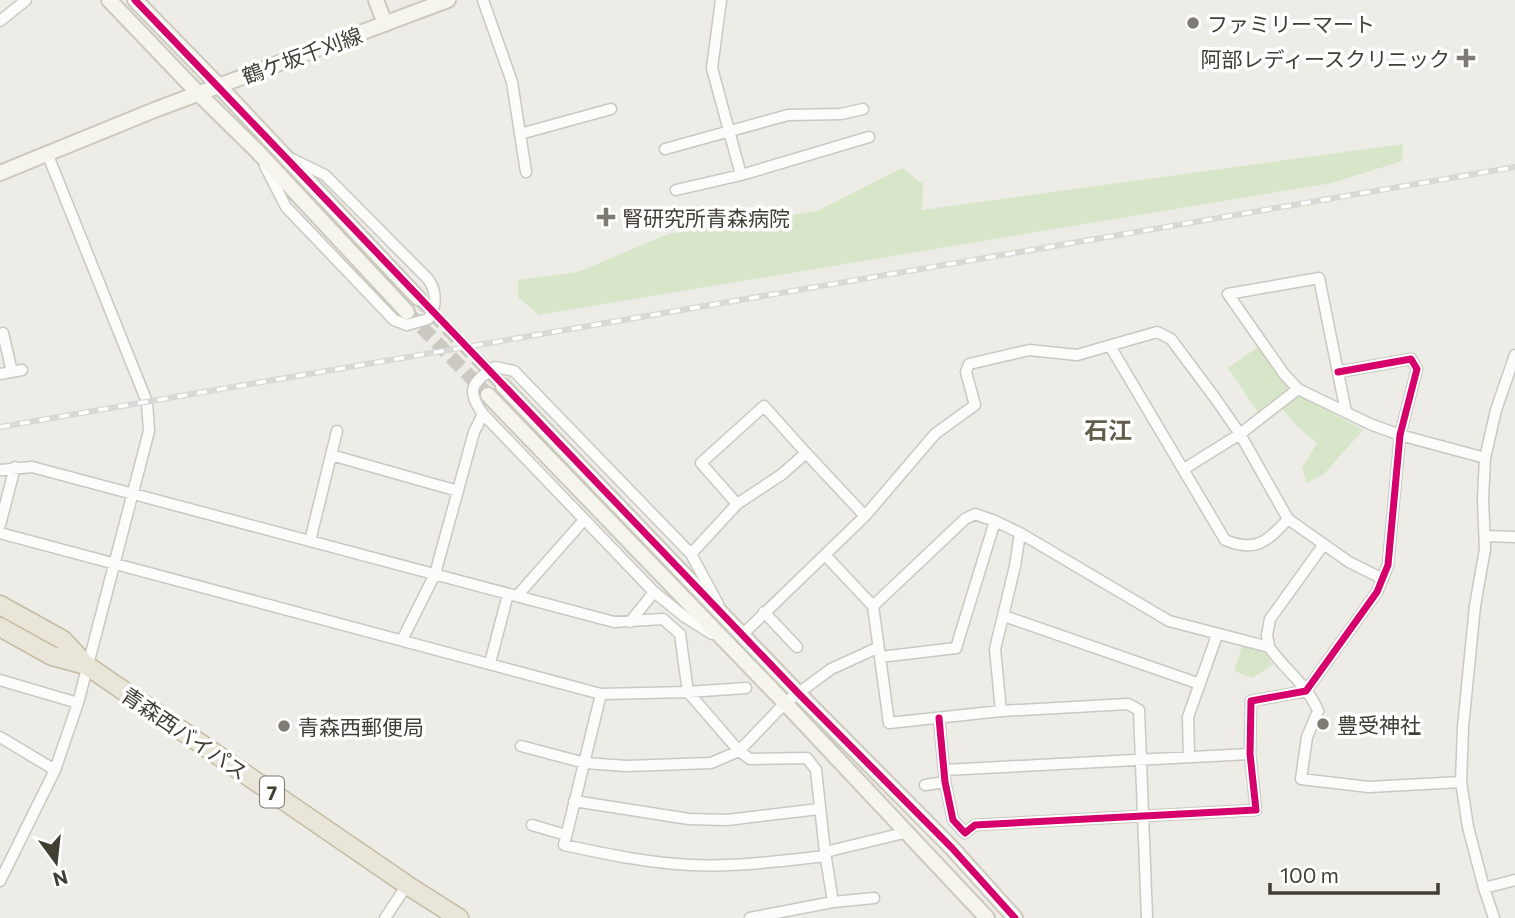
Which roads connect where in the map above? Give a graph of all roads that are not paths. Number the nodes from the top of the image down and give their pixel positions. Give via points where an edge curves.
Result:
1 (26, 0) edge
2 (109, 0) edge
3 (135, 0) edge
4 (376, 0) edge
5 (447, 0) edge
6 (483, 0) edge
7 (721, 0) edge
8 (0, 21) edge
9 (385, 24) junction
10 (219, 86) junction
11 (198, 93) junction
12 (611, 109) dead end
13 (863, 109) dead end
14 (730, 133) junction
15 (520, 134) junction
16 (869, 137) dead end
17 (665, 149) dead end
18 (257, 151) junction
19 (47, 153) junction
20 (282, 154) junction
21 (0, 173) edge
22 (526, 173) dead end
23 (741, 175) junction
24 (676, 190) dead end
25 (418, 298) tunnel mouth
26 (407, 312) tunnel mouth
27 (3, 332) dead end
28 (1110, 346) junction
29 (1515, 355) edge
30 (1338, 372) junction
31 (0, 374) edge
32 (503, 386) tunnel mouth
33 (1298, 389) junction
34 (488, 395) tunnel mouth
35 (1346, 412) junction
36 (483, 414) junction
37 (337, 430) dead end
38 (1241, 434) junction
39 (1400, 435) junction
40 (806, 453) junction
41 (331, 455) junction
42 (1485, 458) junction
43 (15, 467) junction
44 (1184, 469) junction
45 (0, 470) edge
46 (458, 491) junction
47 (133, 495) junction
48 (737, 504) junction
49 (865, 516) junction
50 (1288, 519) junction
51 (584, 520) junction
52 (995, 521) junction
53 (0, 525) edge
54 (0, 533) edge
55 (1020, 533) junction
56 (1486, 536) junction
57 (1515, 537) edge
58 (310, 541) junction
59 (1324, 544) junction
60 (691, 554) junction
61 (825, 555) junction
62 (115, 565) junction
63 (435, 574) junction
64 (1383, 579) junction
65 (654, 592) junction
66 (513, 595) junction
67 (0, 605) edge
68 (873, 606) junction
69 (764, 612) junction
70 (723, 614) junction
71 (1004, 616) junction
72 (630, 622) junction
73 (0, 627) edge
74 (743, 634) junction
75 (1217, 635) junction
76 (402, 640) junction
77 (724, 641) junction
78 (797, 647) dead end
79 (1269, 647) junction
80 (878, 653) junction
81 (490, 663) junction
82 (86, 665) junction
83 (0, 680) edge
84 (1199, 684) junction
85 (746, 688) dead end
86 (1306, 691) junction
87 (688, 692) junction
88 (798, 693) junction
89 (601, 694) junction
90 (78, 703) junction
91 (785, 703) junction
92 (1002, 711) junction
93 (939, 718) junction
94 (0, 737) edge
95 (521, 747) dead end
96 (739, 751) junction
97 (1250, 754) junction
98 (1189, 757) junction
99 (1141, 759) junction
100 (585, 763) junction
101 (944, 770) junction
102 (55, 771) junction
103 (945, 782) junction
104 (1461, 782) junction
105 (925, 785) dead end
106 (574, 802) junction
107 (819, 809) junction
108 (1143, 816) junction
109 (532, 825) dead end
110 (908, 832) junction
111 (965, 834) junction
112 (566, 835) junction
113 (952, 848) junction
114 (825, 854) junction
115 (1515, 880) edge
116 (0, 881) edge
117 (407, 885) junction
118 (1483, 888) junction
119 (874, 898) dead end
120 (833, 902) junction
121 (385, 918) edge
122 (459, 918) edge
123 (750, 918) edge
124 (987, 918) edge
125 (1015, 918) edge
126 (1147, 918) edge
127 (1494, 918) edge

1 - 8 street
2 - 11 street
3 - 10 street
4 - 9 street
5 - 9 street, 鶴ケ坂千刈線
6 - 15 street via 512,82
7 - 14 street via 712,68
9 - 10 street, 鶴ケ坂千刈線
10 - 11 street, 鶴ケ坂千刈線
10 - 20 street
11 - 18 street
11 - 19 street, 鶴ケ坂千刈線
12 - 15 street
13 - 14 street via 788,115
14 - 17 street
14 - 23 street
15 - 22 street
16 - 23 street
18 - 20 street via 286,207 394,320 407,325 428,319 435,303 428,279 325,175
18 - 26 street
19 - 21 street, 鶴ケ坂千刈線
19 - 47 street via 147,402 149,431
20 - 25 street
23 - 24 street
27 - 31 street via 17,371
28 - 38 street via 1157,332 1171,339
28 - 44 street
28 - 49 street via 1077,355 1028,350 969,365 966,372 975,405 935,434
29 - 42 street
30 - 33 street via 1320,278 1228,294
30 - 35 street
30 - 39 street via 1411,359 1417,369
32 - 70 street
33 - 35 street
33 - 38 street
34 - 77 street
35 - 39 street
36 - 46 street
36 - 51 street
36 - 60 street via 473,401 474,386 495,367 514,371
37 - 41 street
38 - 44 street
38 - 50 street
39 - 42 street
39 - 64 street
40 - 48 street
40 - 48 street via 764,406 701,463
40 - 49 street
41 - 46 street
41 - 58 street
42 - 56 street
43 - 45 street
43 - 47 street via 32,467
43 - 53 street
44 - 50 street via 1225,540 1237,545 1267,541
46 - 63 street
47 - 58 street
47 - 62 street
48 - 60 street
49 - 61 street
50 - 59 street
51 - 65 street
51 - 66 street
52 - 55 street
52 - 68 street via 975,514 965,519
52 - 80 street via 956,648
54 - 62 street
55 - 71 street
55 - 75 street via 1169,621
56 - 57 street
56 - 104 street via 1466,680
58 - 63 street
59 - 64 street
59 - 79 street via 1270,619
60 - 70 street
61 - 68 street
61 - 69 street
62 - 76 street
62 - 82 street
63 - 66 street
63 - 76 street
64 - 86 street
65 - 72 street
65 - 77 street
66 - 72 street via 614,622
66 - 81 street
67 - 82 highway, 青森西バイパス / 7 via 63,640
68 - 80 street
69 - 74 street
69 - 78 street
70 - 74 street
71 - 84 street
71 - 92 street via 995,649
72 - 87 street via 663,619 680,634
73 - 82 highway, 青森西バイパス / 7 via 52,656
74 - 88 street
75 - 79 street
75 - 84 street
76 - 81 street
77 - 91 street
79 - 86 street
80 - 88 street via 831,669
80 - 93 street via 889,723
81 - 89 street
82 - 90 street
82 - 117 highway, 青森西バイパス / 7
83 - 90 street
84 - 98 street via 1188,717
85 - 87 street
86 - 97 street via 1251,701
86 - 104 street via 1318,711 1307,737 1301,779 1369,788
87 - 89 street
87 - 96 street
88 - 91 street
88 - 113 street
89 - 100 street
90 - 102 street
91 - 96 street
91 - 110 street
92 - 93 street
92 - 99 street via 1128,705 1139,710
93 - 101 street
94 - 102 street
95 - 100 street
96 - 100 street via 711,763
96 - 107 street via 750,759 807,758 816,770
97 - 98 street
97 - 108 street via 1256,810
98 - 99 street
99 - 101 street
99 - 108 street
100 - 106 street
101 - 103 street
102 - 116 street
103 - 105 street
103 - 111 street via 953,820
104 - 118 street
106 - 107 street via 715,820
106 - 112 street
107 - 114 street
108 - 111 street via 975,825
108 - 126 street
109 - 112 street
110 - 114 street
110 - 124 street
111 - 113 street
112 - 114 street via 564,845 651,862 722,866
113 - 125 street
114 - 120 street
115 - 118 street
117 - 121 street
117 - 122 highway, 青森西バイパス / 7
118 - 127 street
119 - 120 street
120 - 123 street

